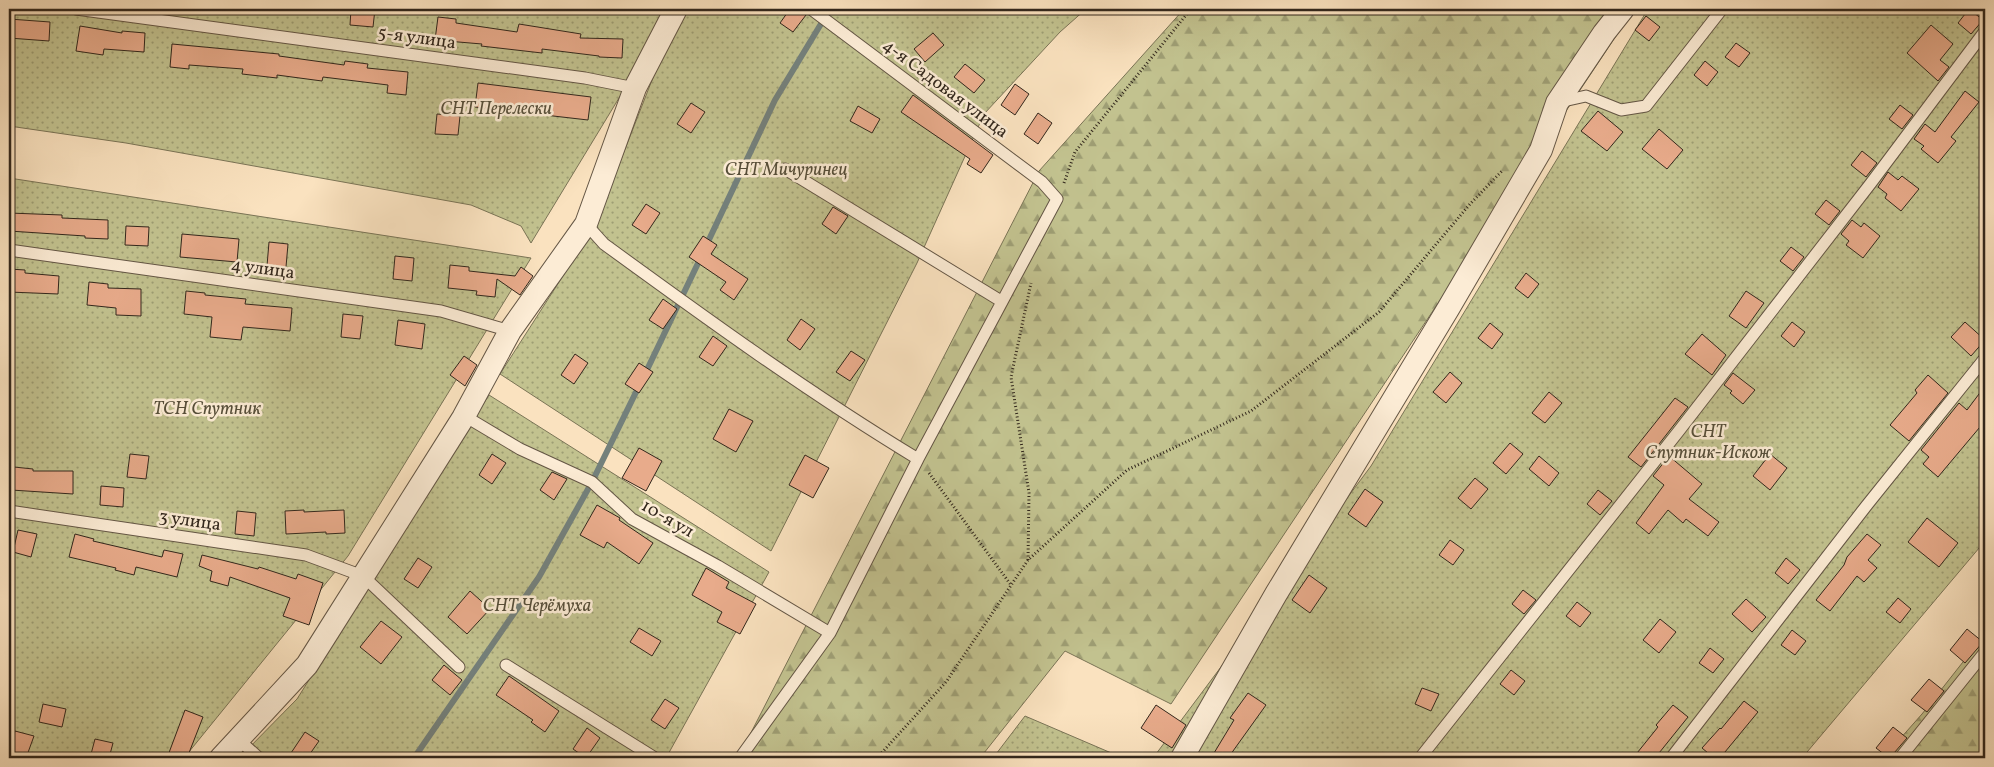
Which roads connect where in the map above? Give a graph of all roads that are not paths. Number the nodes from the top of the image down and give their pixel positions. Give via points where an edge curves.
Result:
1 (76, 9) edge
2 (676, 9) edge
3 (811, 9) edge
4 (1623, 9) edge
5 (1722, 9) edge
6 (1985, 31) edge
7 (635, 88) junction
8 (1557, 103) junction
9 (785, 169) dead end
10 (586, 224) junction
11 (9, 250) edge
12 (1002, 301) junction
13 (510, 331) junction
14 (1985, 358) edge
15 (463, 418) junction
16 (918, 458) junction
17 (9, 511) edge
18 (363, 576) junction
19 (830, 633) junction
20 (1985, 652) edge
21 (506, 665) dead end
22 (459, 667) dead end
23 (239, 740) junction
24 (221, 758) edge
25 (258, 758) edge
26 (655, 758) edge
27 (740, 758) edge
28 (1182, 758) edge
29 (1420, 758) edge
30 (1671, 758) edge
31 (1900, 758) edge

1 - 7 lane, 5-я улица via 585,78
2 - 7 street
3 - 12 lane, 4-я Садовая улица via 1042,182 1057,199
4 - 8 street
5 - 8 lane via 1646,106 1621,110 1586,96
6 - 29 lane via 1684,424
7 - 10 street
8 - 28 street via 1541,150
9 - 12 lane
10 - 13 street
10 - 16 lane via 604,244 757,354 851,418
11 - 13 lane, 4 улица via 441,311
12 - 16 lane
13 - 15 street
14 - 30 lane
15 - 18 street
15 - 19 lane, 10-я ул via 592,482 632,520 718,566
16 - 19 lane
17 - 18 lane, 3 улица via 306,555
18 - 22 lane
18 - 23 street via 307,665
19 - 27 lane
20 - 31 lane
21 - 26 lane
23 - 24 street
23 - 25 lane

